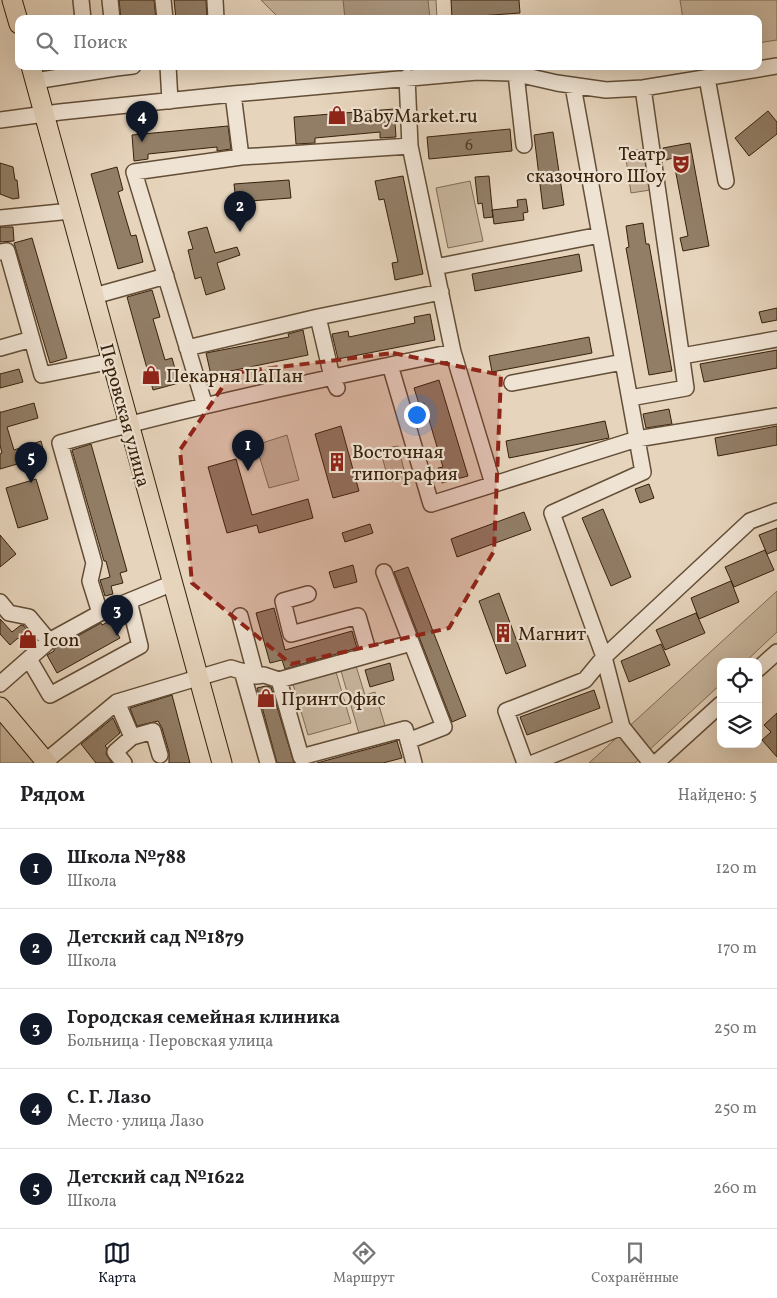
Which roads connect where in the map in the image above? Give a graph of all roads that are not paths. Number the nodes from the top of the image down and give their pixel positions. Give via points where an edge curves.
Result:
1 (12, 0) edge
2 (81, 0) edge
3 (110, 0) edge
4 (164, 0) edge
5 (215, 0) edge
6 (16, 15) edge
7 (83, 15) edge
8 (112, 15) edge
9 (165, 15) edge
10 (216, 15) edge
11 (777, 66) edge
12 (762, 69) edge
13 (77, 70) edge
14 (168, 70) edge
15 (754, 70) edge
16 (33, 74) edge
17 (516, 74) junction
18 (407, 77) junction
19 (707, 78) junction
20 (572, 86) junction
21 (643, 88) junction
22 (234, 94) junction
23 (170, 101) junction
24 (44, 114) junction
25 (0, 120) edge
26 (524, 145) dead end
27 (410, 146) junction
28 (242, 157) junction
29 (726, 181) dead end
30 (70, 211) junction
31 (0, 218) edge
32 (600, 235) junction
33 (0, 252) edge
34 (436, 267) junction
35 (166, 276) junction
36 (441, 292) junction
37 (94, 296) junction
38 (318, 317) junction
39 (32, 339) junction
40 (777, 339) edge
41 (0, 348) edge
42 (187, 348) junction
43 (453, 352) junction
44 (682, 356) junction
45 (112, 361) junction
46 (623, 362) junction
47 (390, 365) junction
48 (335, 383) junction
49 (512, 383) dead end
50 (630, 398) junction
51 (205, 406) junction
52 (777, 416) edge
53 (129, 424) junction
54 (637, 440) junction
55 (493, 484) junction
56 (777, 511) edge
57 (384, 572) dead end
58 (173, 583) junction
59 (308, 594) dead end
60 (129, 601) junction
61 (0, 602) edge
62 (100, 614) junction
63 (240, 616) dead end
64 (49, 642) junction
65 (411, 643) junction
66 (777, 652) edge
67 (369, 654) junction
68 (604, 657) junction
69 (29, 659) junction
70 (762, 665) edge
71 (242, 671) junction
72 (256, 676) junction
73 (199, 677) junction
74 (279, 680) junction
75 (0, 684) edge
76 (117, 702) junction
77 (0, 707) edge
78 (717, 708) edge
79 (622, 727) junction
80 (132, 737) junction
81 (408, 741) junction
82 (160, 755) dead end
83 (47, 762) edge
84 (124, 763) edge
85 (222, 763) edge
86 (268, 763) edge
87 (414, 763) edge
88 (525, 763) edge
89 (533, 763) edge
90 (652, 763) edge
91 (656, 763) edge

1 - 6 main road
2 - 7 street
3 - 8 street
4 - 9 street
5 - 10 street
11 - 12 street
13 - 16 street
14 - 23 street
15 - 19 street
16 - 24 main road, Перовская улица
17 - 18 street via 486,71
17 - 20 street
17 - 26 street
18 - 22 street
18 - 27 street
19 - 21 street
19 - 29 street
20 - 21 street via 606,90
20 - 32 street
21 - 44 street
22 - 23 street
22 - 28 street
23 - 24 street
24 - 25 street
24 - 30 main road, Перовская улица
27 - 28 street
27 - 34 street
28 - 35 street via 134,172
30 - 31 street
30 - 37 main road, Перовская улица
32 - 34 street
32 - 46 street
33 - 39 street via 7,251
34 - 36 street
35 - 37 street
35 - 42 street
36 - 38 street
36 - 43 street
37 - 45 main road, Перовская улица
38 - 42 street
38 - 48 street
39 - 41 street
39 - 45 street via 42,375
40 - 44 street
42 - 51 street
43 - 47 street
43 - 55 street
44 - 50 street via 686,388
45 - 53 main road, Перовская улица
46 - 49 street
46 - 50 street
47 - 48 street
47 - 55 street via 431,504
48 - 51 street
50 - 54 street
51 - 53 street
52 - 54 street
53 - 58 main road, Перовская улица
53 - 62 street via 60,443 94,563 90,581
54 - 55 street
54 - 68 street via 643,472 552,513
56 - 68 street via 750,521
57 - 65 street
58 - 60 street
58 - 73 main road, Перовская улица
59 - 67 street via 283,601 292,634 358,616
60 - 62 street
60 - 69 street via 140,646 50,695
61 - 64 street via 10,613 29,617
62 - 64 street
63 - 72 street
64 - 69 street
65 - 67 street
65 - 81 street via 444,728
66 - 70 street
67 - 74 street
68 - 79 street
68 - 88 street via 585,680 506,711
69 - 75 street
71 - 72 street
71 - 73 street via 231,668
71 - 86 street
72 - 74 street
73 - 76 street
73 - 85 main road, Перовская улица
74 - 81 street via 301,757 404,729
76 - 80 street
76 - 83 street
77 - 83 main road
78 - 91 street
79 - 89 street
79 - 90 street
80 - 82 street via 153,731
80 - 84 street via 115,752
81 - 87 street

